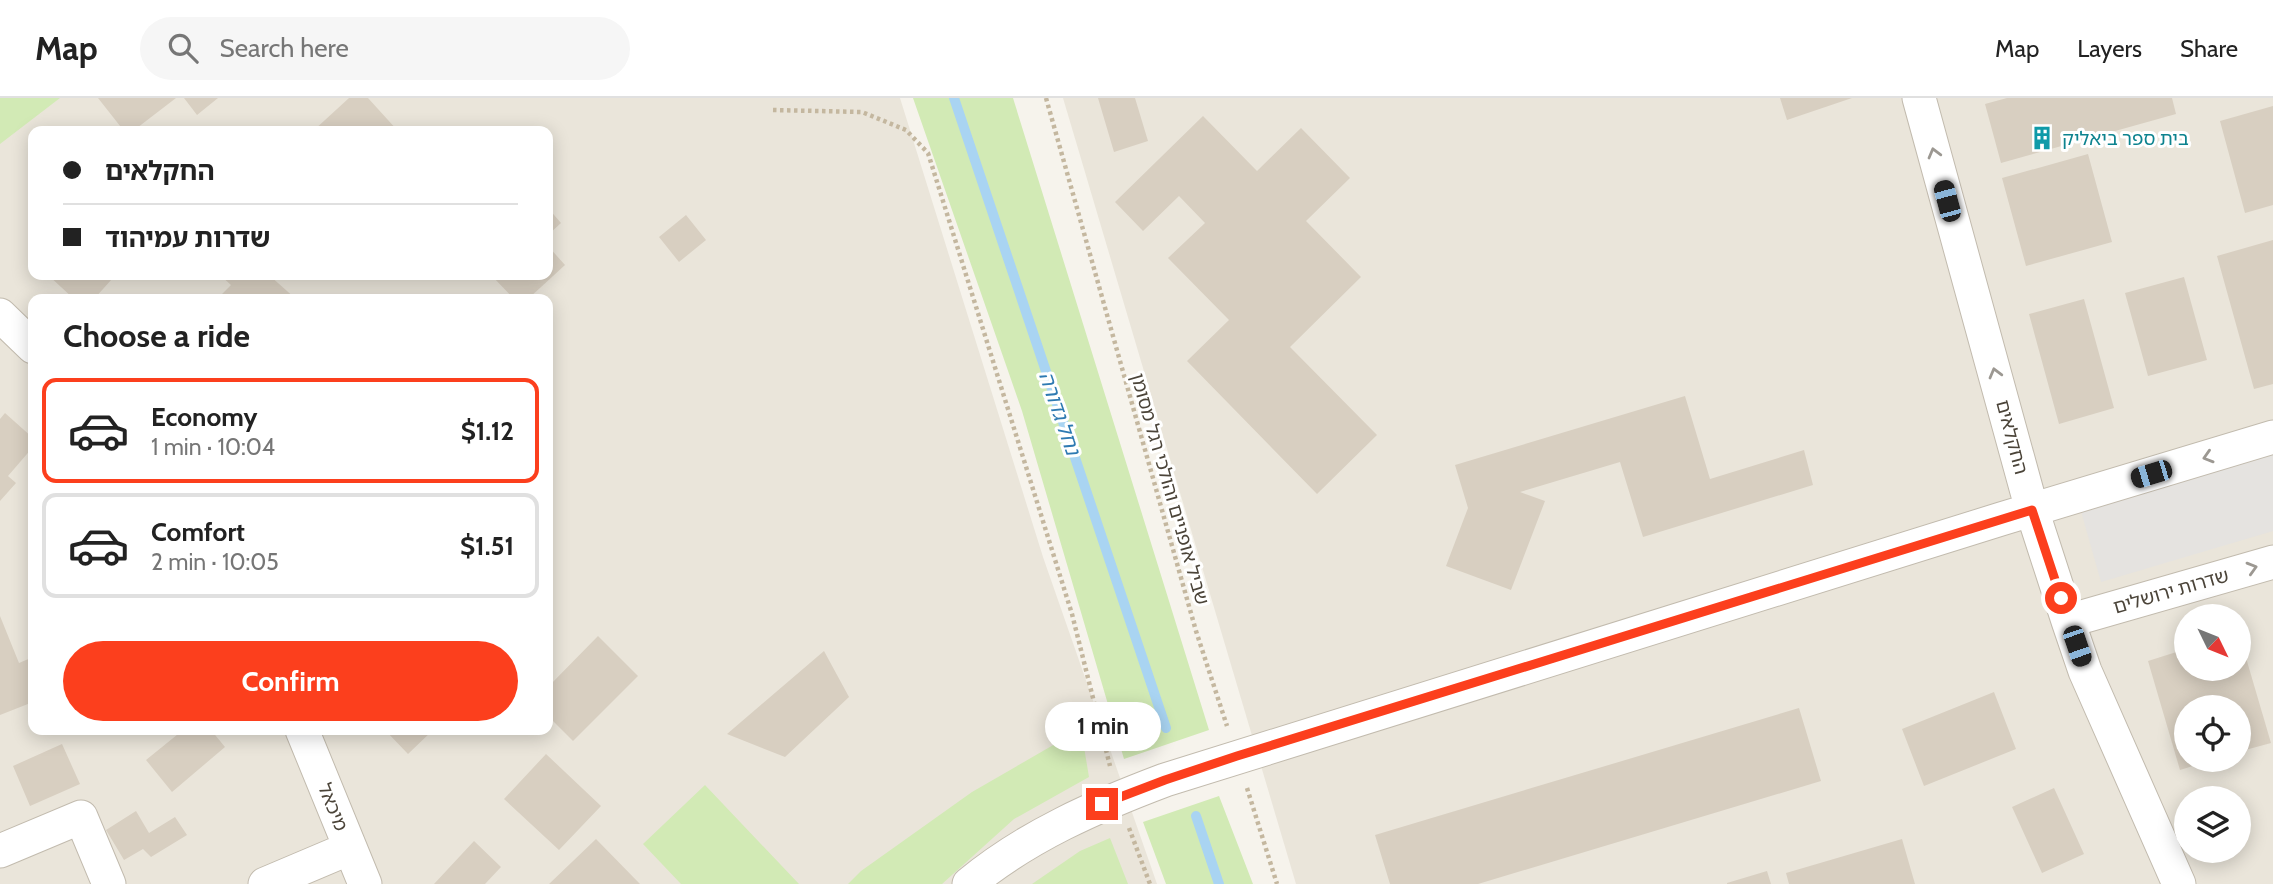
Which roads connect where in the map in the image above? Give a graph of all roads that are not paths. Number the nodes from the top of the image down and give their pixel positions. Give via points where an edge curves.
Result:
1 (1919, 98) edge
2 (0, 315) edge
3 (20, 348) edge
4 (2273, 437) edge
5 (2032, 510) junction
6 (2273, 562) edge
7 (2068, 621) junction
8 (304, 735) edge
9 (350, 848) junction
10 (0, 851) edge
11 (109, 884) edge
12 (265, 884) edge
13 (365, 884) edge
14 (969, 884) edge
15 (2179, 884) edge

5 -> 1 street, החקלאים
2 - 3 street
4 -> 5 street
5 - 7 street, החקלאים
5 - 14 street via 1237,756 1119,797 1017,849
7 -> 6 street, שדרות ירושלים
7 - 15 street, החקלאים via 2085,671
8 - 9 street, מיכאל
9 - 12 street
9 - 13 street, מיכאל
10 - 11 street via 81,817

